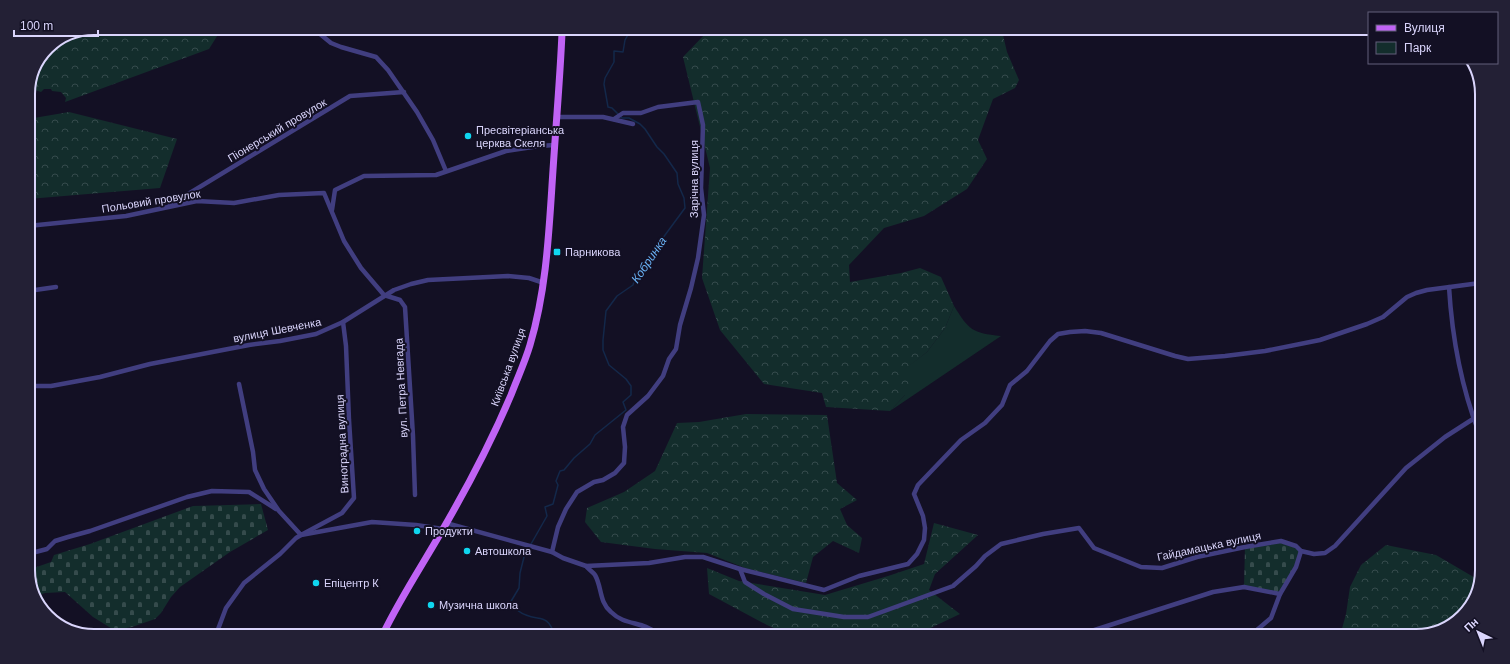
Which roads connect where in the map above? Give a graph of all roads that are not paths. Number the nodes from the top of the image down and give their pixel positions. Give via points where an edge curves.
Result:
1 (321, 35) edge
2 (562, 35) edge
3 (404, 92) junction
4 (556, 117) junction
5 (616, 117) junction
6 (633, 124) dead end
7 (555, 145) junction
8 (446, 171) junction
9 (168, 206) junction
10 (332, 210) junction
11 (35, 225) edge
12 (544, 283) junction
13 (1475, 284) edge
14 (56, 287) dead end
15 (1449, 287) junction
16 (35, 290) edge
17 (384, 295) junction
18 (343, 322) junction
19 (239, 384) dead end
20 (35, 386) edge
21 (1473, 419) junction
22 (1475, 424) edge
23 (415, 495) dead end
24 (279, 511) junction
25 (444, 526) junction
26 (301, 535) junction
27 (1301, 551) junction
28 (35, 552) edge
29 (552, 552) junction
30 (586, 566) junction
31 (740, 570) junction
32 (1280, 594) junction
33 (218, 629) edge
34 (386, 629) edge
35 (649, 629) edge
36 (1098, 629) edge
37 (1258, 629) edge

1 - 3 street via 341,47 376,56
2 - 4 main road, Київська вулиця
3 - 8 street via 434,140
3 - 9 street, Піонерський провулок via 350,96
4 - 5 street
4 - 7 main road, Київська вулиця
5 - 6 street
5 - 29 street, Зарічна вулиця via 623,113 641,113 658,107 698,102 703,125 701,188 704,215 698,258 676,349 663,376 648,396 626,415 623,427 624,463 615,473 577,492 558,526
7 - 8 street via 506,151
7 - 12 main road, Київська вулиця
8 - 10 street via 436,175 364,176 336,190
9 - 10 street, Польовий провулок via 197,201 234,203 279,195 324,193
9 - 11 street, Польовий провулок via 126,216
10 - 17 street, Польовий провулок via 344,241 357,262
12 - 17 street, вулиця Шевченка via 529,278 508,276 428,280
12 - 25 main road, Київська вулиця via 530,344 519,375 487,449
13 - 15 street
14 - 16 street
15 - 21 street via 1460,373
15 - 31 street via 1408,296 1383,317 1320,340 1225,356 1188,359 1101,332 1058,334 1027,371 1010,385 1002,405 990,419 961,440 918,485 914,494 923,516 924,540 908,564 865,575 824,590
17 - 18 street, вулиця Шевченка
17 - 23 street, вул. Петра Невгада via 400,300 406,312
18 - 20 street, вулиця Шевченка via 316,334 150,364 100,377 51,386
18 - 26 street, Виноградна вулиця via 354,498 342,513
19 - 24 street via 255,470
21 - 22 street
21 - 27 street via 1406,468 1325,553
24 - 26 street
24 - 28 street via 249,492 212,491 55,541 47,548
25 - 26 street via 372,522
25 - 29 street
25 - 34 main road, Київська вулиця
26 - 33 street, Виноградна вулиця via 244,583 226,608
27 - 31 street, Гайдамацька вулиця via 1296,546 1281,541 1197,557 1162,568 1141,567 1094,548 1079,528 1001,544 953,586 868,617 844,617 793,609 745,582
27 - 32 street via 1296,567
29 - 30 street
30 - 31 street via 703,557
30 - 35 street via 594,575 602,600 609,611 623,621
32 - 36 street via 1244,587 1213,592
32 - 37 street via 1271,618

